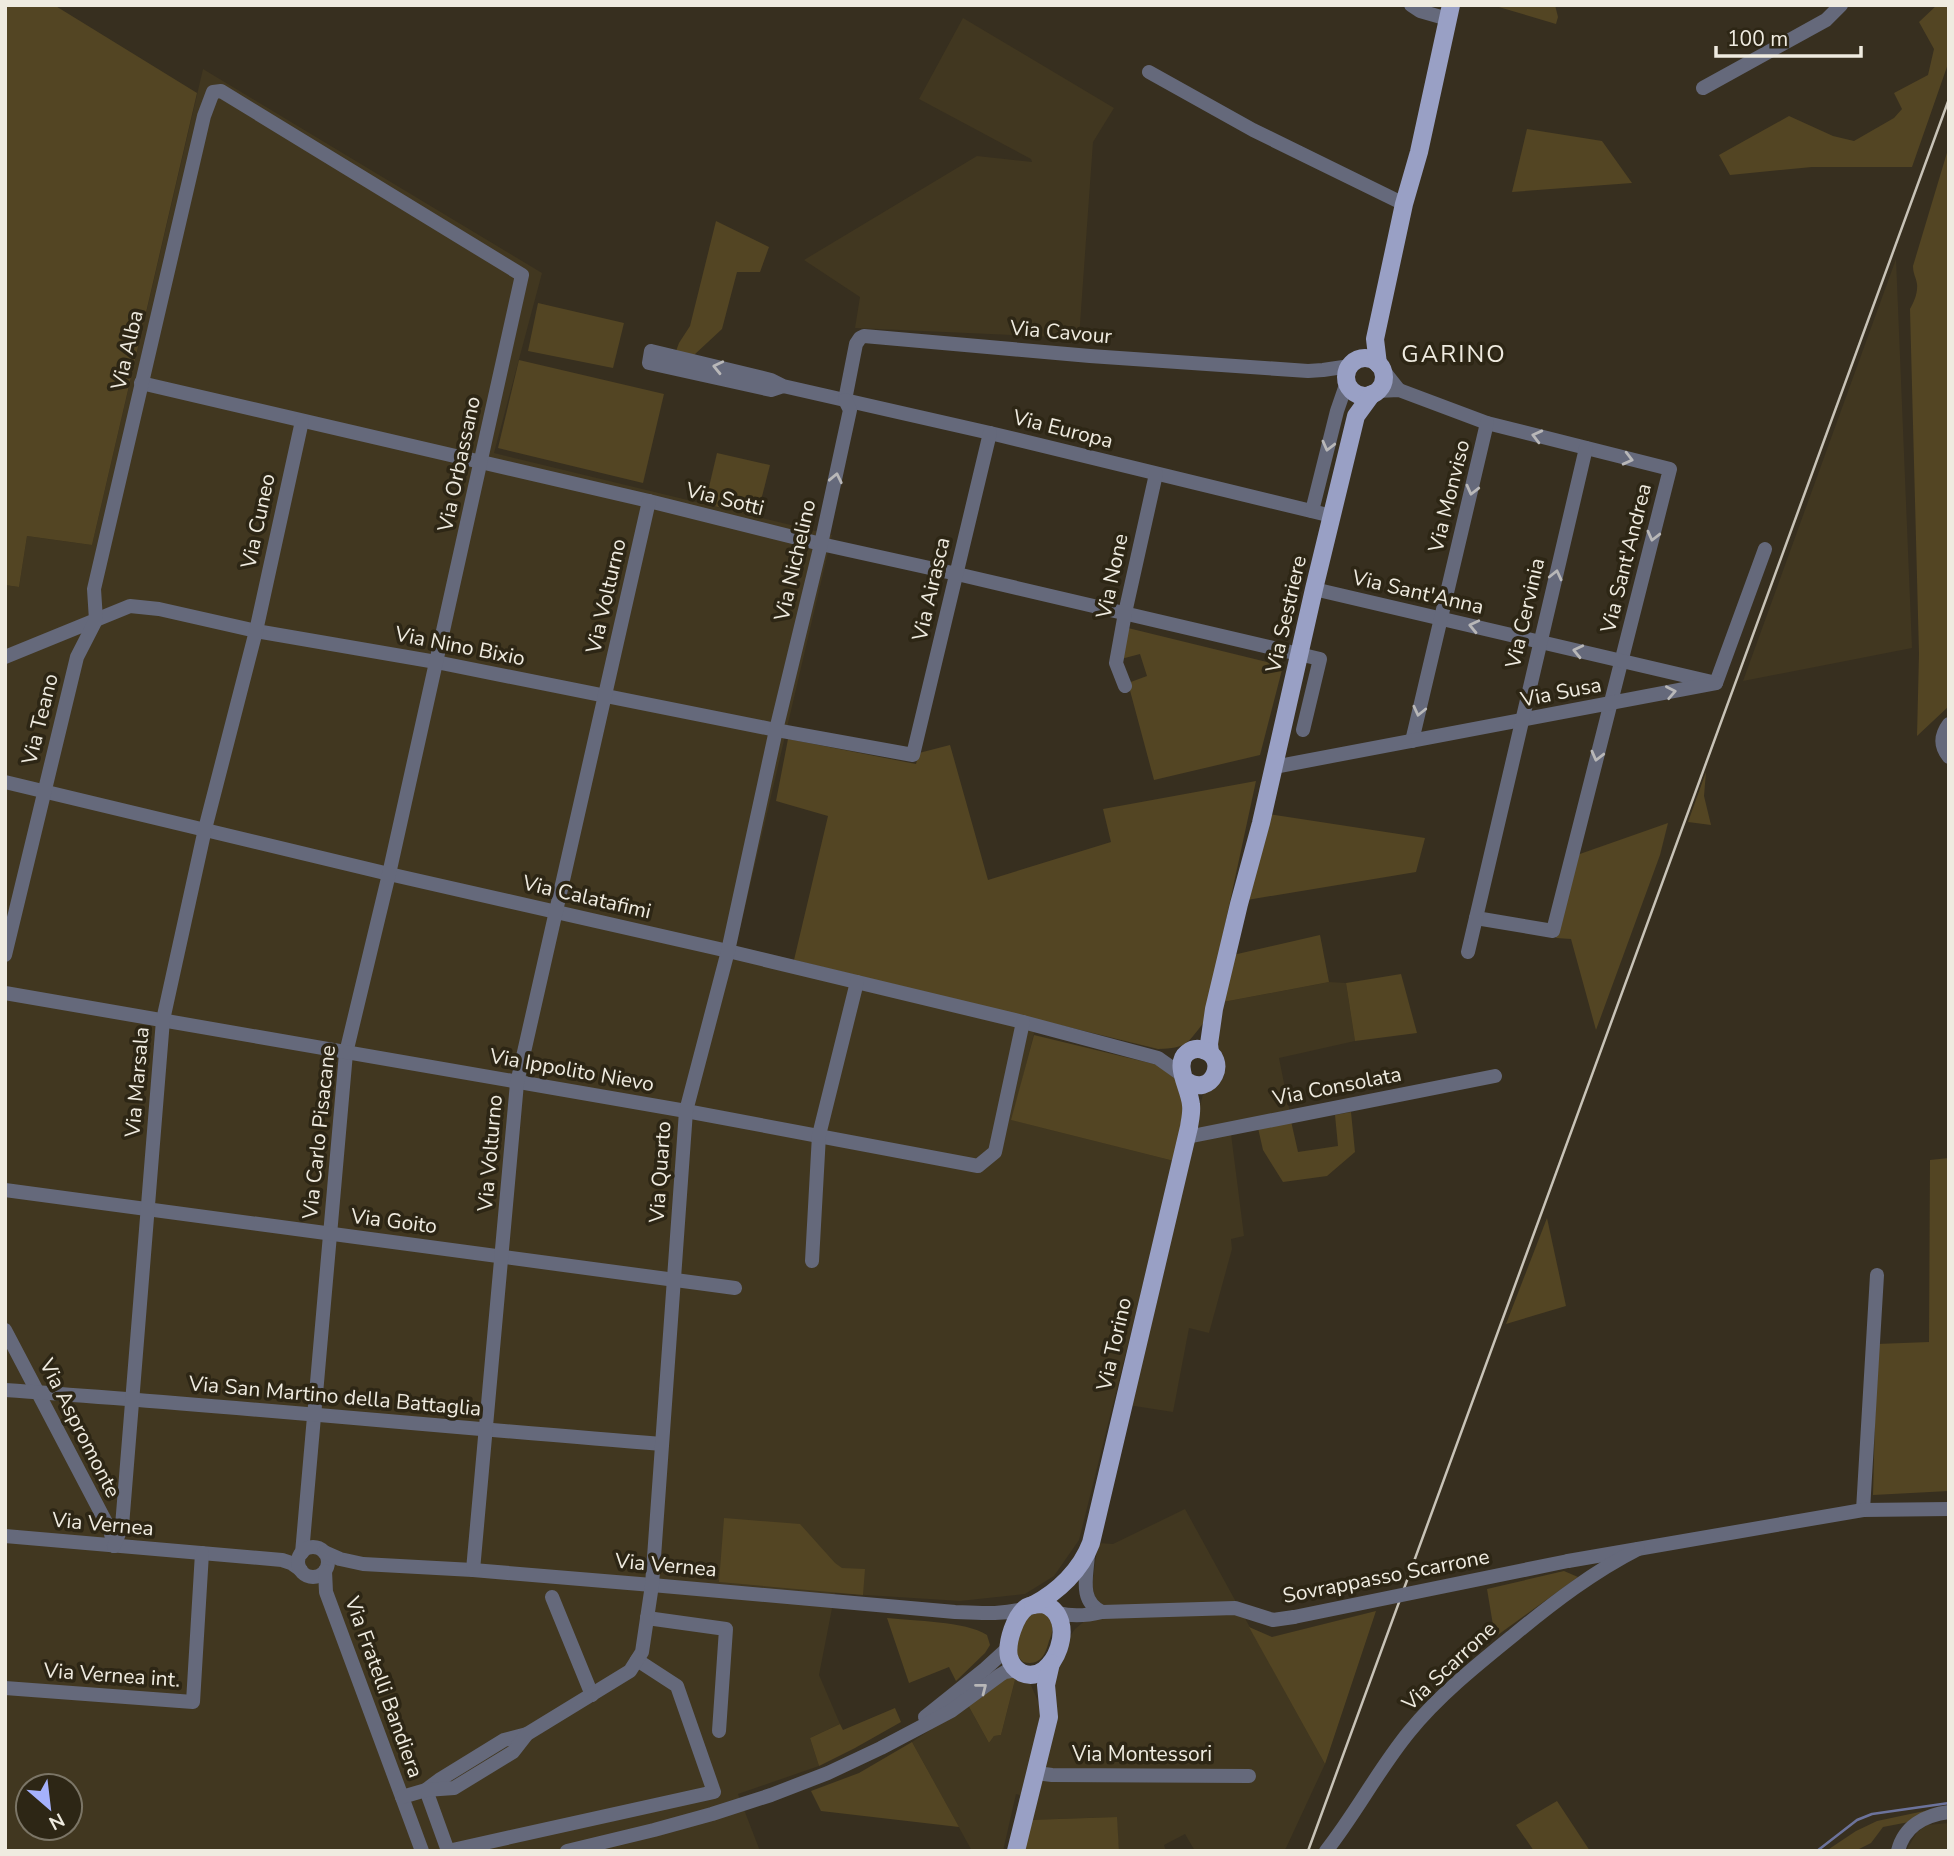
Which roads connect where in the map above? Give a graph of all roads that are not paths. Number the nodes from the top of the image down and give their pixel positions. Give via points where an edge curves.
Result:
1 (1411, 5) edge
2 (1841, 5) edge
3 (1450, 12) edge
4 (1149, 72) dead end
5 (1703, 88) dead end
6 (213, 92) joint
7 (1404, 204) junction
8 (1375, 339) junction
9 (1379, 365) junction
10 (1350, 375) junction
11 (141, 383) junction
12 (783, 386) junction
13 (1399, 390) junction
14 (1374, 392) junction
15 (845, 400) junction
16 (1356, 416) junction
17 (302, 421) junction
18 (1488, 423) junction
19 (990, 433) junction
20 (1586, 448) junction
21 (481, 462) junction
22 (1156, 474) junction
23 (649, 501) junction
24 (1312, 511) junction
25 (1332, 516) junction
26 (821, 544) junction
27 (1765, 549) dead end
28 (957, 574) junction
29 (1314, 589) junction
30 (1125, 613) junction
31 (1441, 619) junction
32 (96, 620) junction
33 (256, 631) junction
34 (1540, 642) junction
35 (1300, 654) junction
36 (5, 657) edge
37 (1622, 661) junction
38 (436, 662) junction
39 (1716, 683) junction
40 (1125, 686) dead end
41 (605, 696) junction
42 (1611, 704) junction
43 (1522, 720) junction
44 (1949, 724) edge
45 (776, 730) junction
46 (1303, 730) dead end
47 (1412, 741) junction
48 (1947, 754) edge
49 (913, 755) joint
50 (1274, 767) junction
51 (1949, 769) edge
52 (5, 782) edge
53 (44, 790) junction
54 (1261, 823) joint
55 (205, 829) junction
56 (389, 874) junction
57 (555, 912) junction
58 (1476, 918) junction
59 (728, 951) junction
60 (1468, 952) dead end
61 (5, 955) edge
62 (857, 982) junction
63 (5, 993) edge
64 (163, 1020) junction
65 (1023, 1022) junction
66 (346, 1052) junction
67 (1197, 1052) junction
68 (1158, 1058) junction
69 (1495, 1076) dead end
70 (1184, 1077) junction
71 (517, 1083) junction
72 (1207, 1083) junction
73 (1191, 1107) junction
74 (686, 1111) junction
75 (819, 1135) junction
76 (1187, 1137) junction
77 (5, 1190) edge
78 (147, 1210) junction
79 (330, 1234) junction
80 (502, 1256) junction
81 (812, 1261) dead end
82 (1877, 1275) dead end
83 (673, 1280) junction
84 (735, 1289) dead end
85 (5, 1330) edge
86 (5, 1390) edge
87 (38, 1392) junction
88 (132, 1399) junction
89 (314, 1413) junction
90 (487, 1430) junction
91 (662, 1444) junction
92 (1949, 1509) edge
93 (1864, 1510) junction
94 (123, 1511) junction
95 (101, 1513) junction
96 (5, 1536) edge
97 (114, 1546) junction
98 (1088, 1549) junction
99 (1638, 1549) junction
100 (310, 1551) junction
101 (202, 1553) junction
102 (282, 1560) junction
103 (1570, 1561) junction
104 (350, 1562) junction
105 (472, 1570) junction
106 (316, 1572) junction
107 (1583, 1581) junction
108 (1064, 1584) junction
109 (652, 1585) junction
110 (552, 1597) dead end
111 (1030, 1606) junction
112 (1056, 1612) junction
113 (978, 1614) junction
114 (1095, 1614) junction
115 (647, 1618) junction
116 (1061, 1634) junction
117 (1009, 1644) junction
118 (637, 1660) junction
119 (1052, 1662) junction
120 (1022, 1672) junction
121 (5, 1688) edge
122 (592, 1695) junction
123 (1046, 1699) junction
124 (719, 1731) dead end
125 (905, 1733) junction
126 (1036, 1773) junction
127 (1249, 1776) dead end
128 (426, 1790) junction
129 (402, 1797) junction
130 (1949, 1812) edge
131 (422, 1851) edge
132 (566, 1851) edge
133 (1016, 1851) edge
134 (1326, 1851) edge
135 (1898, 1851) edge

1 - 3 street via 1420,11
2 - 5 street via 1826,20
3 - 7 main road
4 - 7 street via 1253,130
6 - 11 street, Via Alba
6 - 21 street, Via Orbassano via 221,91 522,275
7 - 8 main road
8 - 9 main road
8 - 10 main road
9 - 10 main road via 1370,359
9 - 13 street
9 - 14 main road via 1383,382
10 - 14 main road via 1357,394
10 - 15 street, Via Cavour via 864,336 856,344
10 - 16 main road
10 -> 24 street
11 - 17 street, Via Sotti
11 - 32 street, Via Alba via 94,589
12 -> 12 street, Via Europa via 771,380 651,351 649,363 771,390
12 - 15 street, Via Europa
13 - 14 street
13 - 18 street, Via Sant'Andrea
14 - 16 main road
15 - 19 street, Via Europa
26 -> 15 street, Via Nichelino via 850,410
16 - 25 main road, Via Sestriere
17 - 21 street, Via Sotti
17 - 33 street, Via Cuneo
20 -> 18 street, Via Sant'Andrea
18 -> 31 street, Via Monviso
19 - 22 street, Via Europa
19 - 28 street, Via Airasca
34 -> 20 street, Via Cervinia
20 -> 37 street, Via Sant'Andrea via 1670,470
21 - 23 street, Via Sotti
21 - 38 street, Via Orbassano
22 - 24 street, Via Europa
22 - 30 street, Via None
23 - 26 street, Via Sotti
23 - 41 street, Via Volturno
24 - 25 street, Via Europa
25 - 29 main road, Via Sestriere
26 - 28 street, Via Sotti
26 - 45 street, Via Nichelino
27 - 39 street
28 - 30 street, Via Sotti
28 - 49 street, Via Airasca
29 - 31 street, Via Sant'Anna
29 - 35 main road, Via Sestriere
30 - 35 street, Via Sotti
30 - 40 street, Via None via 1116,663
34 -> 31 street, Via Sant'Anna
31 -> 47 street, Via Monviso
32 - 33 street, Via Nino Bixio via 130,606
32 - 36 street, Via Nino Bixio
32 - 53 street, Via Teano via 77,657
33 - 38 street, Via Nino Bixio
33 - 55 street, Via Marsala
37 -> 34 street, Via Sant'Anna
34 - 43 street, Via Cervinia
35 - 46 street via 1320,659
35 - 50 main road, Via Sestriere
37 - 39 street, Via Sant'Anna
37 - 42 street, Via Sant'Andrea
38 - 41 street, Via Nino Bixio
38 - 56 street, Via Carlo Pisacane
42 -> 39 street, Via Susa
41 - 45 street, Via Nino Bixio
41 - 57 street, Via Volturno
42 - 43 street, Via Susa
42 -> 58 street, Via Sant'Andrea via 1553,931
43 - 47 street, Via Susa
43 - 58 street, Via Cervinia
44 - 48 street via 1942,737
45 - 49 street, Via Nino Bixio
45 - 59 street, Via Quarto
47 - 50 street, Via Susa
48 - 51 street
50 - 54 main road, Via Sestriere
52 - 53 street, Via Calatafimi
53 - 55 street, Via Calatafimi
53 - 61 street, Via Teano
54 - 67 main road, Via Torino via 1209,1044
55 - 56 street, Via Calatafimi
55 - 64 street, Via Marsala
56 - 57 street, Via Calatafimi
56 - 66 street, Via Carlo Pisacane
57 - 59 street, Via Calatafimi
57 - 71 street, Via Volturno
58 - 60 street, Via Cervinia
59 - 62 street, Via Calatafimi
59 - 74 street, Via Quarto
62 - 65 street, Via Calatafimi
62 - 75 street
63 - 64 street, Via Ippolito Nievo
64 - 66 street, Via Ippolito Nievo
64 - 78 street, Via Marsala
65 - 68 street, Via Calatafimi
65 - 75 street, Via Ippolito Nievo via 995,1152 978,1166
66 - 71 street, Via Ippolito Nievo
66 - 79 street, Via Carlo Pisacane
67 - 68 street, Via Calatafimi
67 - 70 main road, Via Torino via 1181,1063
67 - 72 main road, Via Torino via 1214,1058 1217,1069
68 - 70 street, Via Calatafimi
69 - 76 street, Via Consolata
70 - 72 main road via 1196,1085
70 - 73 main road, Via Torino
71 - 74 street, Via Ippolito Nievo
71 - 80 street, Via Volturno
72 - 73 main road, Via Torino
73 - 76 main road, Via Torino
74 - 75 street, Via Ippolito Nievo
74 - 83 street, Via Quarto
75 - 81 street
76 - 98 main road, Via Torino
77 - 78 street, Via Goito
78 - 79 street, Via Goito
78 - 88 street, Via Marsala
79 - 80 street, Via Goito
79 - 89 street, Via Carlo Pisacane
80 - 83 street, Via Goito
80 - 90 street, Via Volturno
82 - 93 street
83 - 84 street, Via Goito
83 - 91 street, Via Quarto
85 - 87 street, Via Aspromonte
86 - 87 street, Via San Martino della Battaglia
87 - 88 street, Via San Martino della Battaglia
87 - 95 street, Via Aspromonte
88 - 89 street, Via San Martino della Battaglia
88 - 94 street, Via Marsala
89 - 90 street, Via San Martino della Battaglia
89 - 100 street, Via Carlo Pisacane via 304,1531
90 - 91 street, Via San Martino della Battaglia
90 - 105 street, Via Volturno
91 - 109 street, Via Quarto
92 - 93 street, Via Scarrone
93 - 99 street, Via Scarrone
94 - 95 street
94 - 97 street, Via Marsala
95 - 97 street, Via Aspromonte
96 - 97 street, Via Vernea
97 - 101 street, Via Vernea
98 - 108 main road, Via Torino
98 - 114 street via 1085,1590
99 - 103 street, Via Scarrone
99 - 107 street, Via Scarrone
100 - 102 street
100 - 104 street
100 - 106 street via 328,1562
100 - 106 street via 298,1563
101 - 102 street, Via Vernea
101 - 121 street, Via Vernea int. via 193,1702
102 - 106 street
103 - 107 street
103 - 114 street, Sovrappasso Scarrone, bridge via 1273,1620 1235,1608
104 - 105 street, Via Vernea
104 - 106 street
105 - 109 street, Via Vernea
106 - 129 street, Via Fratelli Bandiera
107 - 134 street, Via Scarrone via 1477,1664 1427,1712 1376,1776
108 - 111 main road
108 - 112 main road
109 - 113 street, Via Vernea
109 - 115 street
110 - 122 street
111 - 112 main road via 1043,1604
111 - 113 street, Via Vernea
111 - 117 main road via 1018,1618
112 - 114 street, Sovrappasso Scarrone
112 - 116 main road
113 - 117 street via 1002,1625
114 - 116 street
115 - 118 street
115 - 124 street via 726,1629
116 - 119 main road
117 - 120 main road via 1011,1662
117 - 125 street via 985,1670
118 - 122 street, Via Fratelli Bandiera via 629,1671
118 - 128 street via 677,1686 714,1792 448,1850
119 - 120 main road via 1041,1672
119 - 123 main road
120 - 123 main road
125 -> 120 street via 951,1711 1005,1672
122 - 128 street, Via Fratelli Bandiera via 527,1734 504,1740
123 - 126 main road via 1049,1717
125 - 132 street via 771,1796
126 - 127 street, Via Montessori
126 - 133 main road
128 - 129 street, Via Fratelli Bandiera
129 - 131 street, Via Fratelli Bandiera
130 - 135 street via 1923,1818 1910,1828

